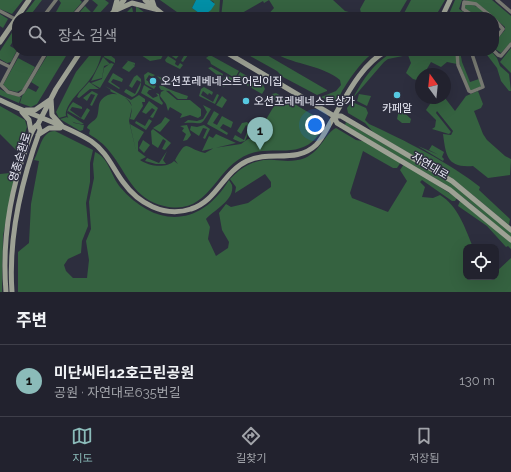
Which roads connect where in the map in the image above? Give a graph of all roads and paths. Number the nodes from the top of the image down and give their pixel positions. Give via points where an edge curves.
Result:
1 (29, 0) edge
2 (56, 0) edge
3 (87, 0) edge
4 (116, 0) edge
5 (124, 0) edge
6 (145, 0) edge
7 (152, 0) edge
8 (450, 0) edge
9 (497, 0) edge
10 (155, 9) junction
11 (0, 11) edge
12 (114, 11) junction
13 (21, 12) edge
14 (47, 12) edge
15 (76, 12) edge
16 (159, 12) edge
17 (446, 12) edge
18 (466, 12) edge
19 (486, 12) edge
20 (511, 12) edge
21 (12, 18) edge
22 (499, 25) edge
23 (12, 26) edge
24 (499, 34) edge
25 (0, 42) edge
26 (511, 44) edge
27 (499, 55) edge
28 (16, 56) edge
29 (44, 56) edge
30 (77, 56) edge
31 (232, 56) edge
32 (378, 56) edge
33 (457, 56) edge
34 (473, 56) edge
35 (0, 62) edge
36 (10, 67) junction
37 (51, 99) junction
38 (0, 100) edge
39 (19, 109) junction
40 (334, 116) junction
41 (41, 118) junction
42 (38, 124) junction
43 (65, 129) junction
44 (31, 134) junction
45 (37, 136) junction
46 (511, 230) edge
47 (511, 240) edge
48 (6, 292) edge
49 (12, 292) edge

1 - 13 main road
2 - 14 street
3 - 15 street
4 - 12 main road
5 - 12 main road
6 - 10 main road
7 - 10 main road
8 - 17 main road
9 - 20 street
10 - 12 main road via 132,3
10 - 16 main road
11 - 21 street
18 - 19 street via 463,10 464,2 476,4
22 - 24 street via 503,30
23 - 25 main road
26 - 27 street via 502,56
28 - 36 street
29 - 36 street via 21,94 11,93 2,86
30 - 37 main road, 영종순환로
31 - 40 main road, 자연대로
32 - 40 main road via 362,73
33 - 34 street via 458,65 471,92 483,87
35 - 36 street
37 - 39 main road via 35,110
37 - 41 main road, 영종순환로
37 - 43 main road via 53,118
38 - 39 main road
39 - 41 main road
39 - 44 main road via 29,120
40 - 43 main road via 320,141 310,150 297,155 266,155 248,160 229,173 216,192 205,202 178,212 154,208 138,198 122,181 103,151 90,141
40 - 46 main road, 자연대로 via 341,116 452,181
40 - 47 main road, 자연대로 via 337,123 450,190
41 - 42 main road, 영종순환로
41 - 43 main road
42 - 44 main road, 영종순환로
42 - 45 main road, 영종순환로 via 40,130
43 - 45 main road via 48,128
44 - 48 main road, 영종순환로 via 19,166 9,215
45 - 49 main road, 영종순환로 via 17,208

